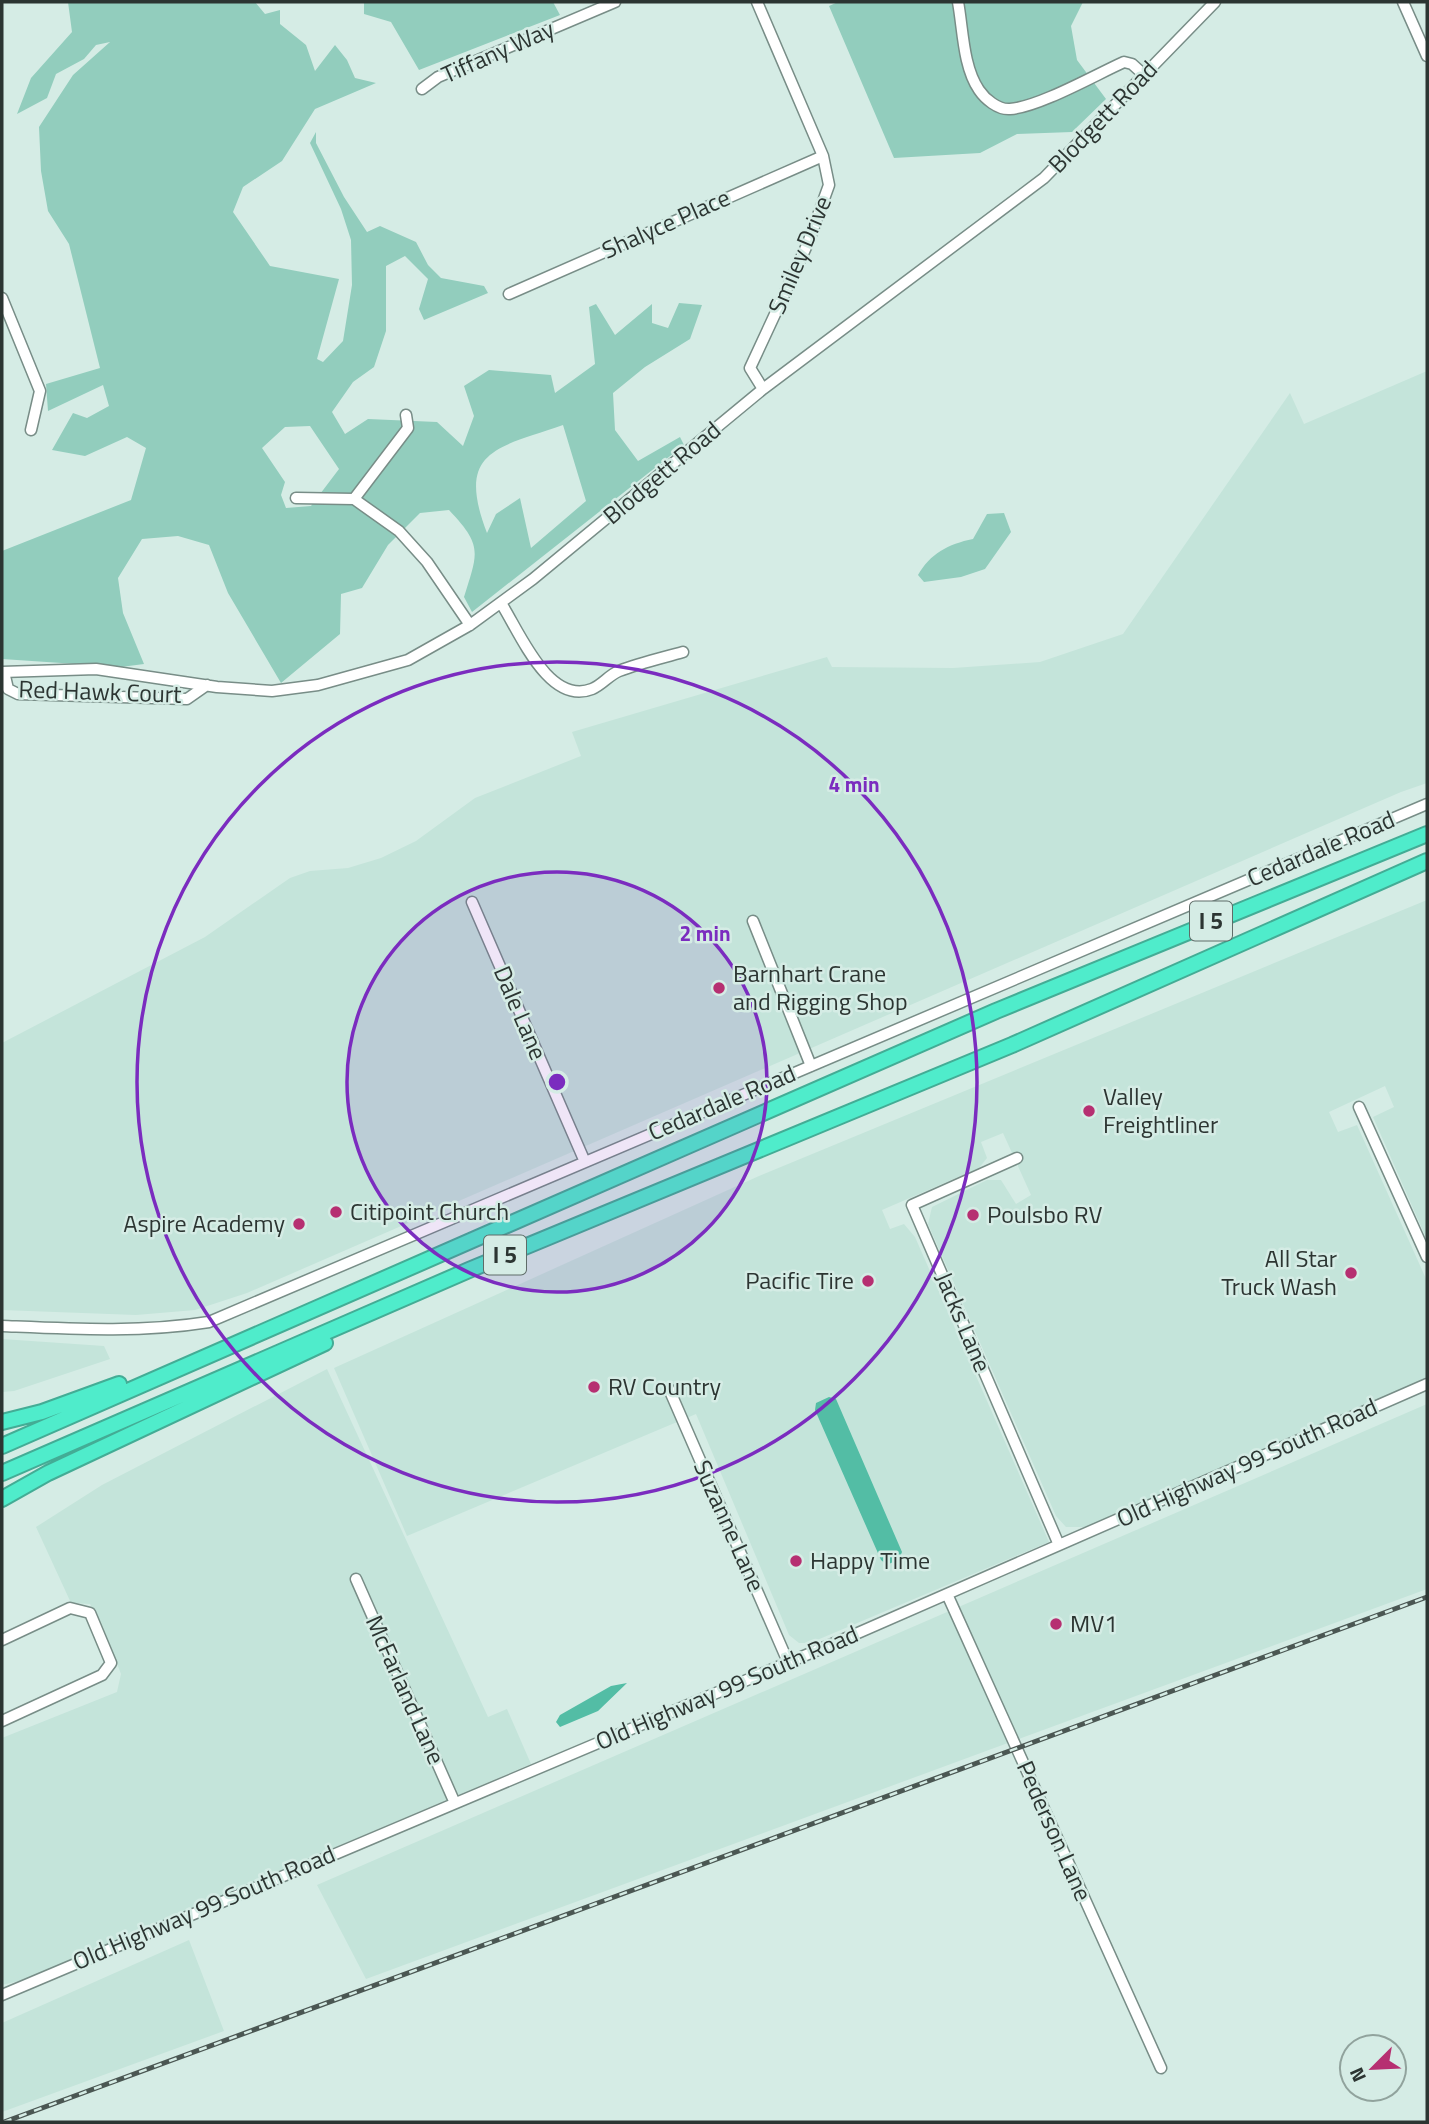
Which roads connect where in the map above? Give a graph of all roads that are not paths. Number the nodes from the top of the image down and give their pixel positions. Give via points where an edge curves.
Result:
1 (615, 2) edge
2 (757, 2) edge
3 (958, 2) edge
4 (1215, 2) edge
5 (1403, 2) edge
6 (1427, 56) edge
7 (1143, 74) junction
8 (422, 89) dead end
9 (823, 156) junction
10 (509, 294) dead end
11 (2, 298) edge
12 (763, 390) junction
13 (406, 415) dead end
14 (31, 430) dead end
15 (296, 498) dead end
16 (354, 499) junction
17 (501, 603) junction
18 (470, 625) junction
19 (683, 652) dead end
20 (3, 672) edge
21 (207, 685) junction
22 (1427, 804) edge
23 (1427, 834) edge
24 (1427, 861) edge
25 (472, 902) dead end
26 (753, 921) dead end
27 (811, 1066) junction
28 (1359, 1107) dead end
29 (1017, 1158) dead end
30 (585, 1162) junction
31 (1427, 1257) edge
32 (469, 1270) junction
33 (2, 1326) edge
34 (236, 1342) junction
35 (1427, 1384) edge
36 (669, 1389) dead end
37 (2, 1423) edge
38 (2, 1446) edge
39 (2, 1473) edge
40 (2, 1499) edge
41 (1059, 1545) junction
42 (356, 1579) dead end
43 (947, 1594) junction
44 (2, 1640) edge
45 (788, 1662) junction
46 (2, 1721) edge
47 (454, 1801) junction
48 (2, 1995) edge
49 (1161, 2068) dead end

1 - 8 street, Tiffany Way via 438,77
2 - 9 street, Smiley Drive
3 - 7 street via 978,89 989,102 1007,110 1031,104 1124,62
4 - 7 street, Blodgett Road
5 - 6 street
7 - 12 street, Blodgett Road via 1044,178
9 - 10 street, Shalyce Place
9 - 12 street, Smiley Drive via 829,185 808,243 750,368
11 - 14 street via 40,391
12 - 17 street, Blodgett Road
13 - 16 street via 408,428
15 - 16 street
16 - 18 street via 399,531 427,562
17 - 18 street, Blodgett Road
17 - 19 street via 547,676 560,688 576,692 594,689 617,671
18 - 21 street, Blodgett Road via 408,660 318,685 272,691
20 - 21 street, Blodgett Road via 96,669
20 - 21 street, Red Hawk Court via 8,689 18,694 187,699
22 - 27 street, Cedardale Road
23 - 34 highway, I 5 via 996,1011
24 - 32 highway, I 5 via 1012,1045
25 - 30 street, Dale Lane
26 - 27 street
27 - 30 street, Cedardale Road
28 - 31 street
29 - 41 street, Jacks Lane via 912,1205
30 - 33 street, Cedardale Road via 209,1322 116,1331
32 - 39 highway, I 5
32 - 40 highway via 391,1313 60,1467
34 - 37 highway
34 - 38 highway, I 5
35 - 41 street, Old Highway 99 South Road
36 - 45 street, Suzanne Lane
41 - 43 street, Old Highway 99 South Road
42 - 47 street, McFarland Lane
43 - 45 street, Old Highway 99 South Road
43 - 49 street, Pederson Lane
44 - 46 street via 71,1608 81,1610 90,1613 111,1663 102,1675
45 - 47 street, Old Highway 99 South Road
47 - 48 street, Old Highway 99 South Road

